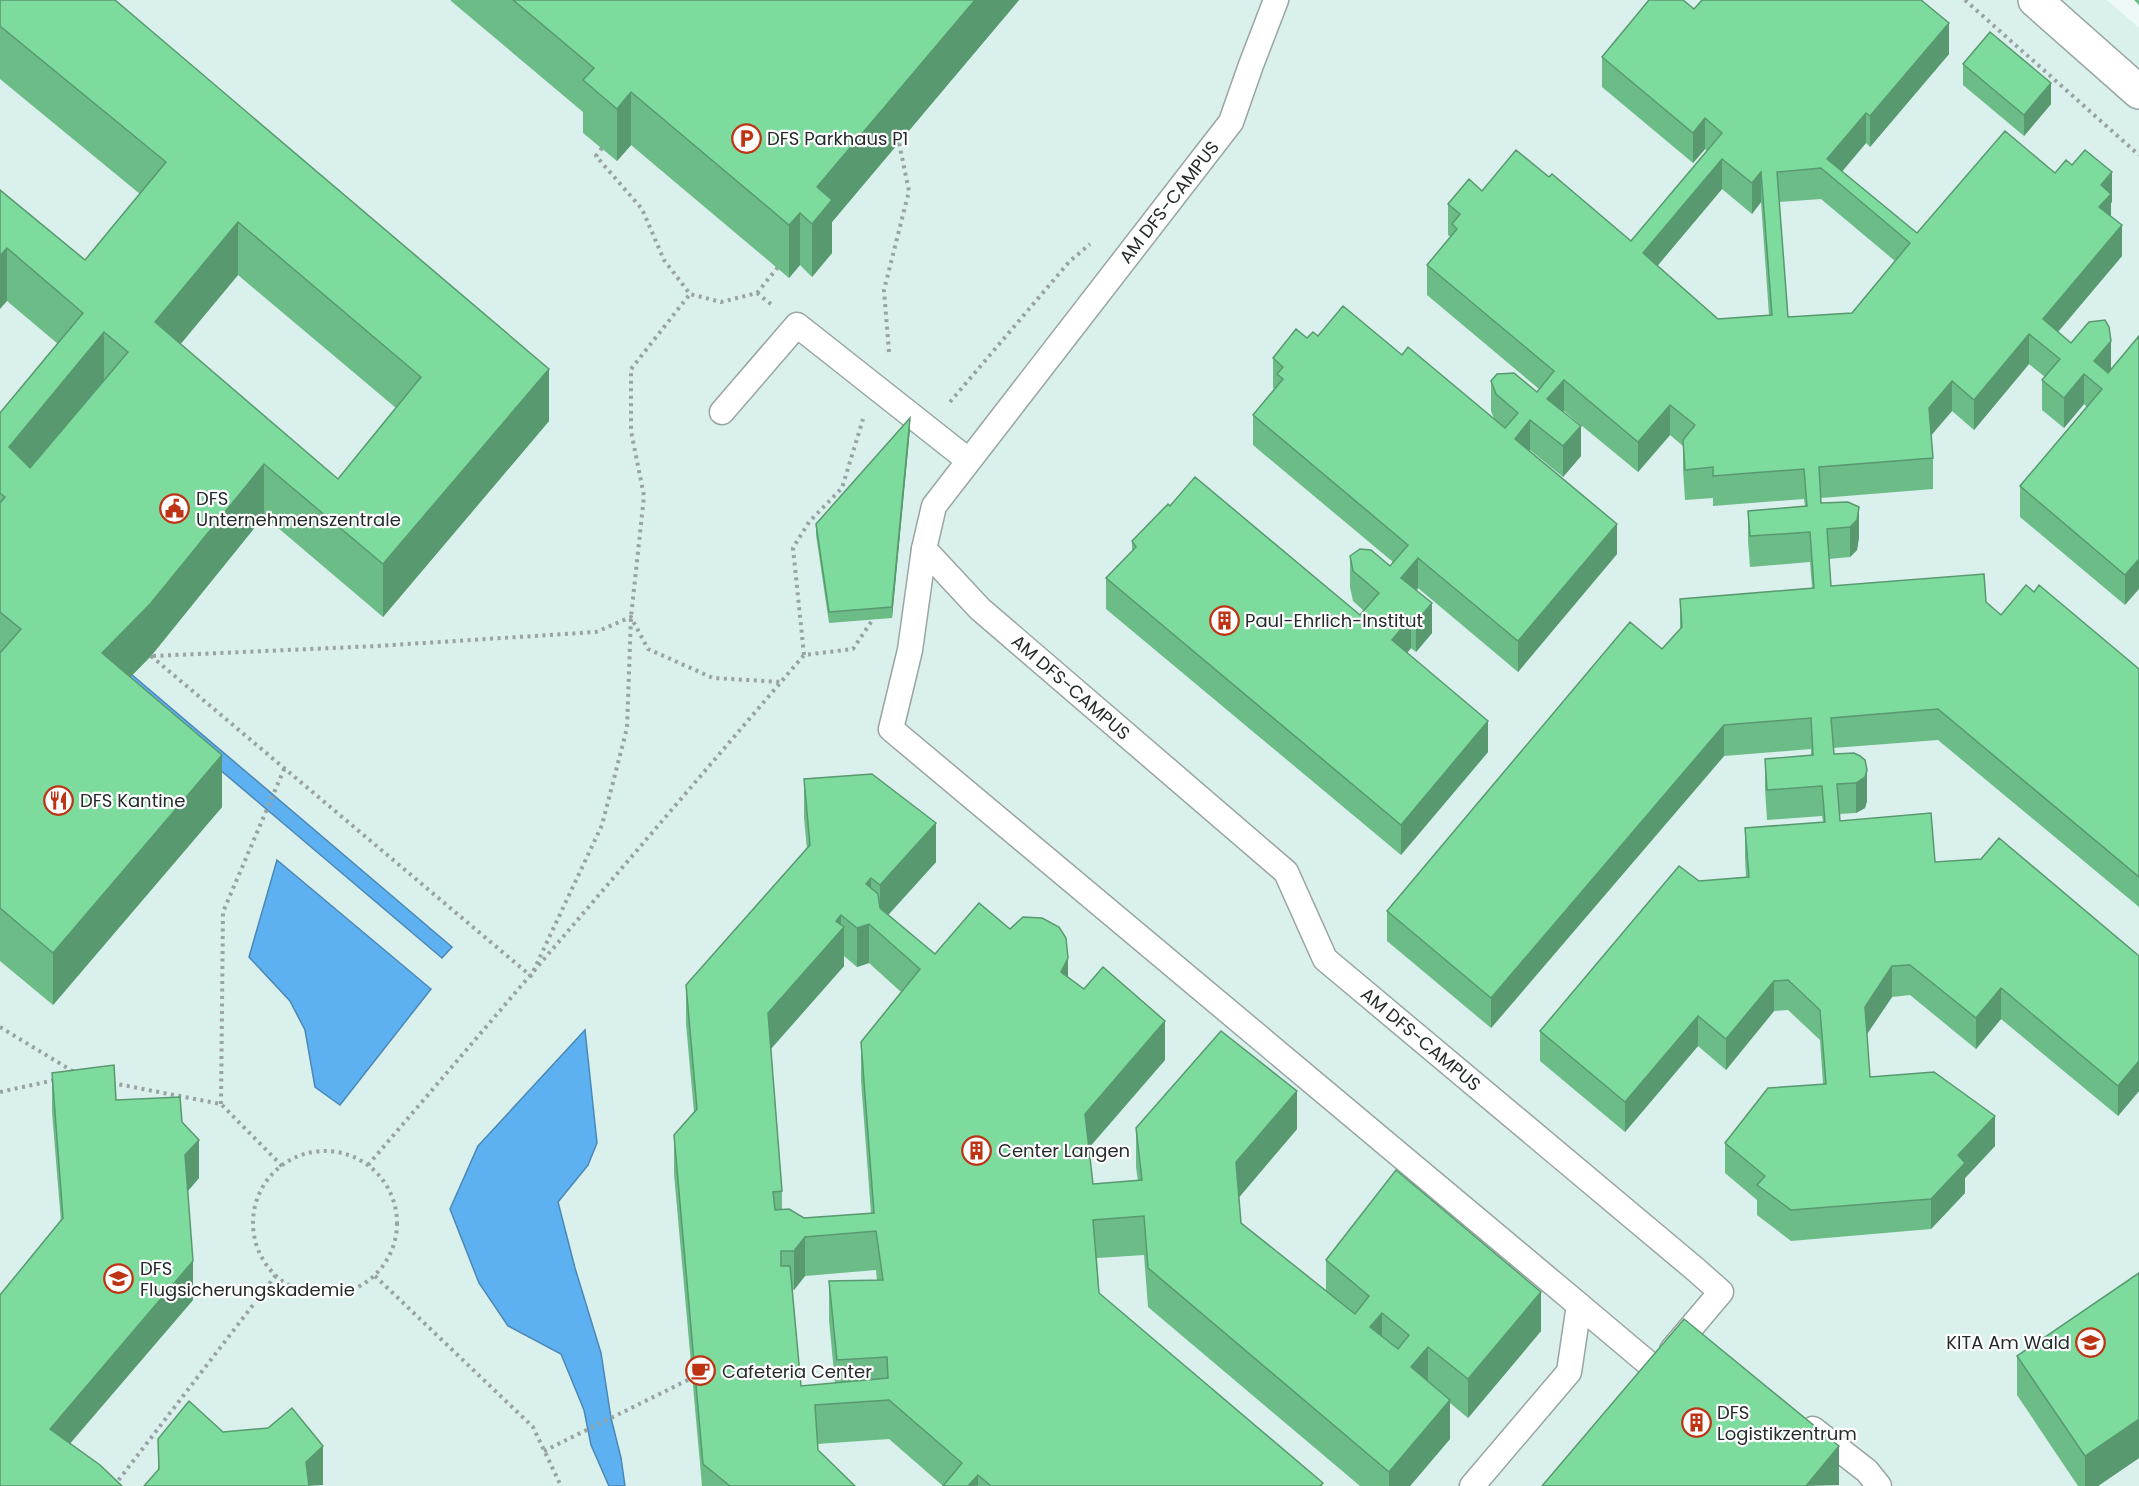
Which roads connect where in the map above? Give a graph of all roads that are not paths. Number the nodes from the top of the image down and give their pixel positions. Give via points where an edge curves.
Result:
1 (1276, 0) edge
2 (2035, 0) edge
3 (2139, 92) edge
4 (722, 412) dead end
5 (968, 460) junction
6 (924, 549) junction
7 (1579, 1305) junction
8 (1688, 1332) junction
9 (1707, 1346) edge
10 (1792, 1412) edge
11 (1472, 1486) edge
12 (1879, 1486) edge

1 - 5 lane, AM DFS-CAMPUS via 1232,122
2 - 3 street
4 - 5 lane via 796,325
5 - 6 lane, AM DFS-CAMPUS via 934,506
6 - 7 lane via 910,650 891,729
6 - 8 lane, AM DFS-CAMPUS via 980,609 1286,872 1325,959 1721,1292
7 - 8 lane via 1648,1378
7 - 11 lane via 1569,1372
8 - 9 lane
10 - 12 lane via 1868,1471

